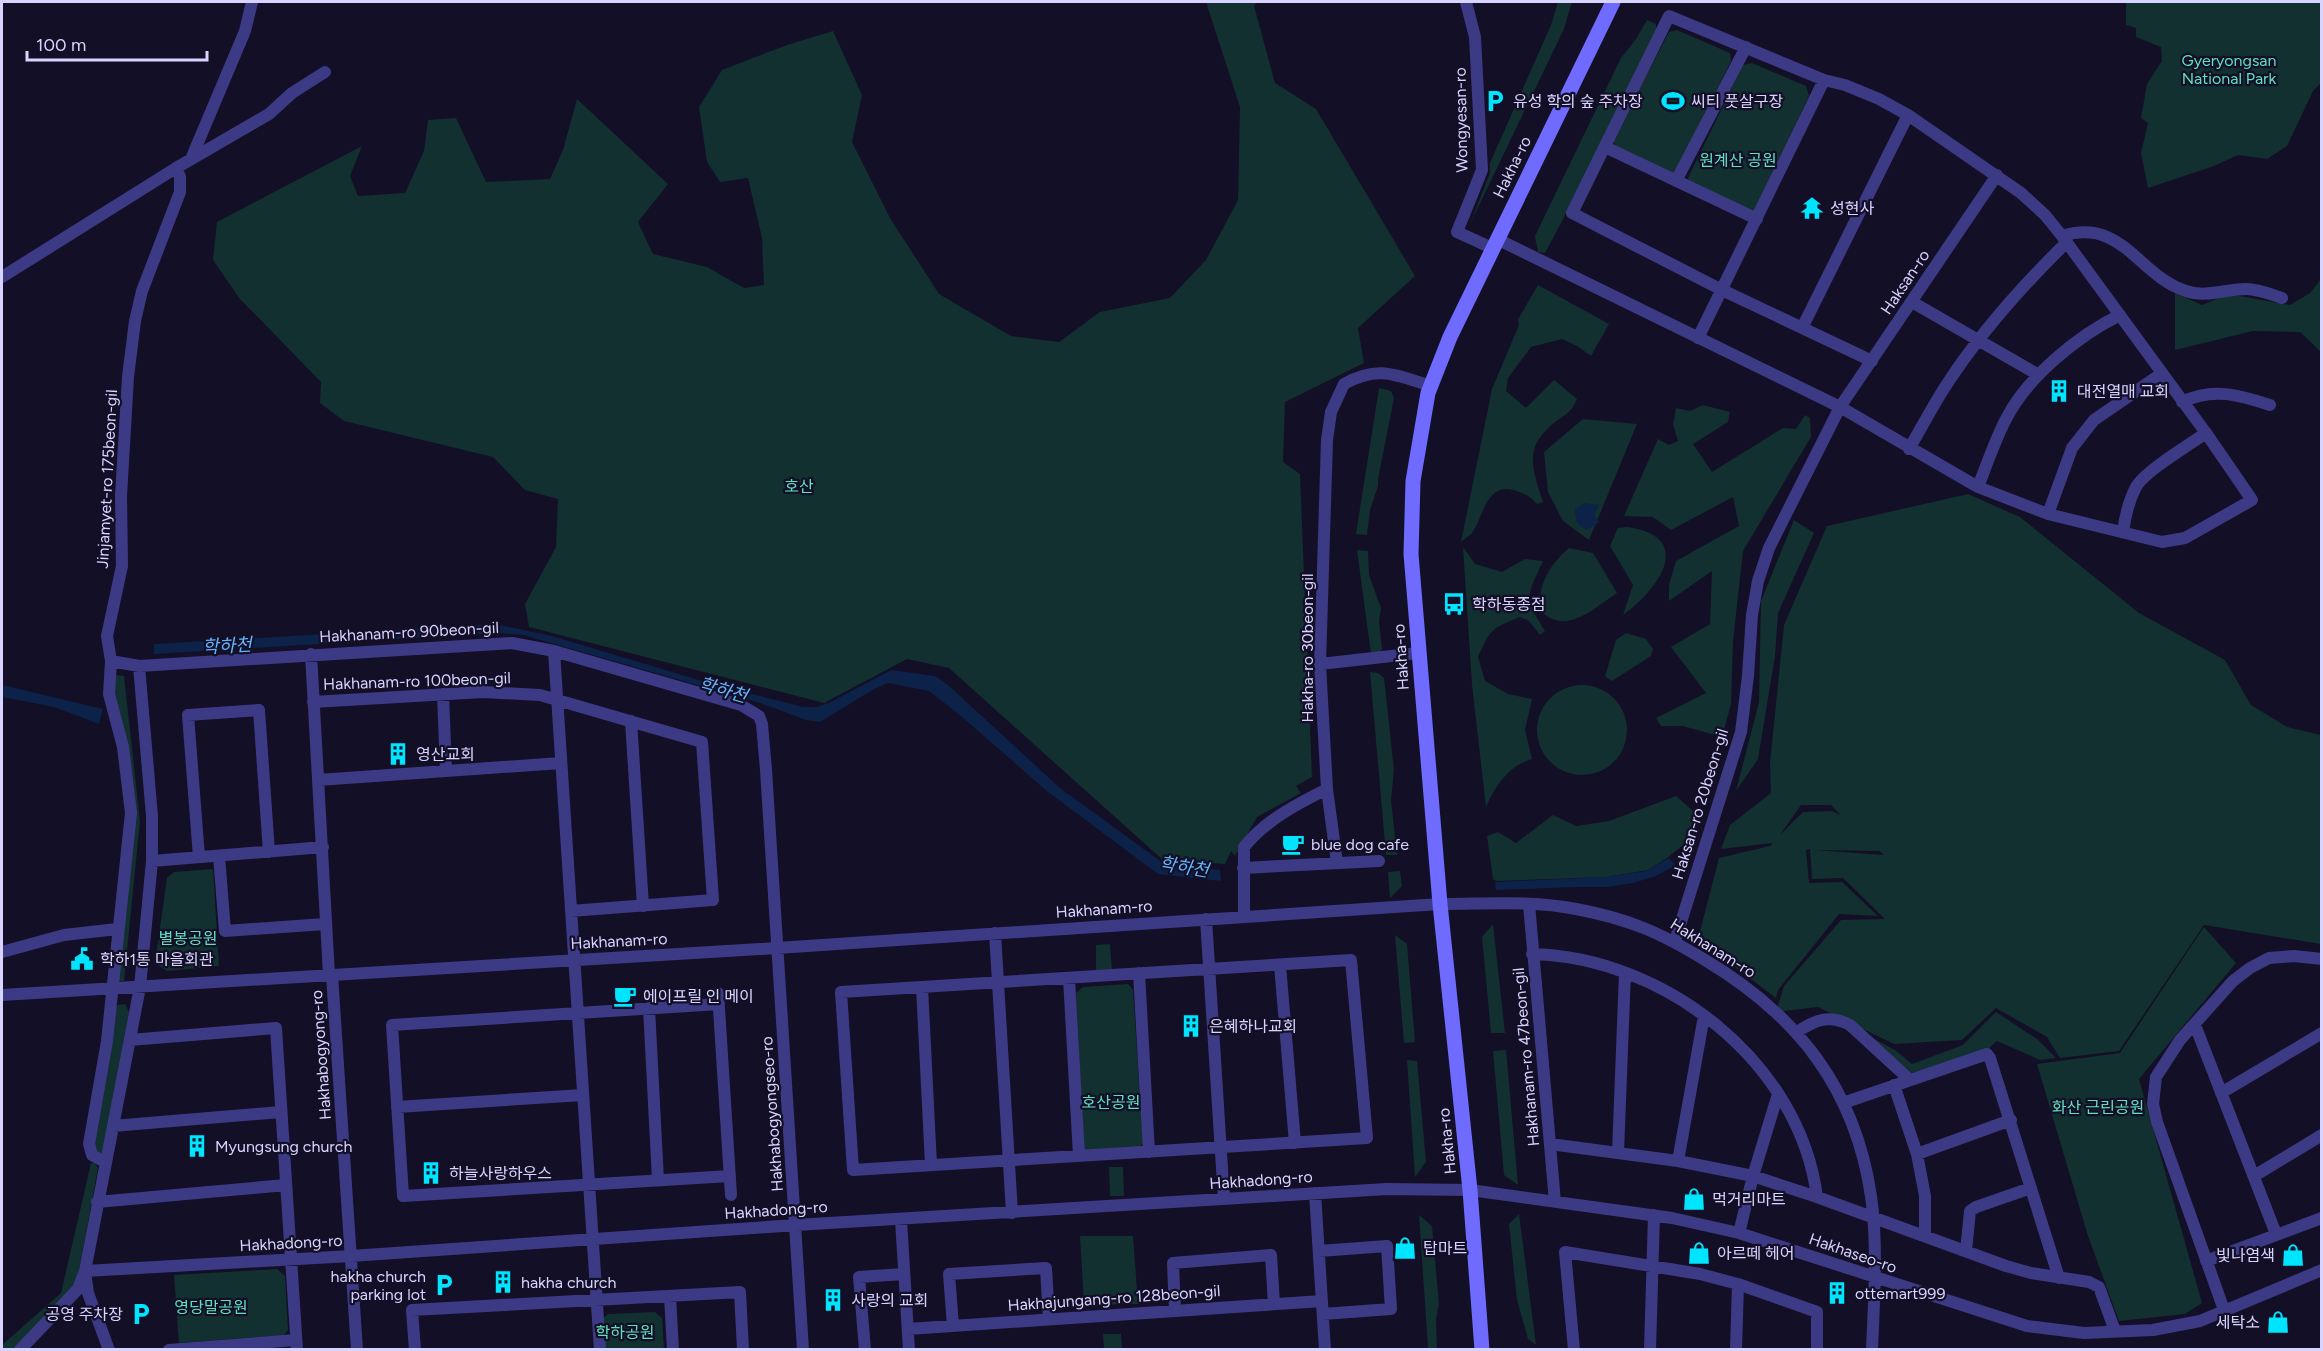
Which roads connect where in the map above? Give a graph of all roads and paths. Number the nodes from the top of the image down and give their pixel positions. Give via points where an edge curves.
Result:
1 (252, 2) edge
2 (1466, 2) edge
3 (1613, 2) edge
4 (1746, 47) junction
5 (325, 72) dead end
6 (1824, 80) junction
7 (1908, 115) junction
8 (1605, 147) junction
9 (191, 159) junction
10 (176, 168) junction
11 (1996, 175) junction
12 (1676, 181) junction
13 (1757, 219) junction
14 (2065, 239) junction
15 (1494, 244) junction
16 (2, 277) edge
17 (1722, 290) junction
18 (2282, 298) dead end
19 (1912, 302) junction
20 (2120, 315) junction
21 (1802, 328) junction
22 (1698, 338) junction
23 (1979, 340) junction
24 (1872, 361) junction
25 (2037, 374) junction
26 (2161, 374) junction
27 (1431, 386) junction
28 (2182, 402) junction
29 (2270, 405) dead end
30 (1840, 407) junction
31 (2206, 433) junction
32 (1910, 449) junction
33 (1978, 487) junction
34 (2048, 514) junction
35 (2123, 532) junction
36 (554, 651) junction
37 (1418, 653) junction
38 (311, 654) junction
39 (111, 661) junction
40 (1320, 664) junction
41 (139, 666) junction
42 (442, 694) junction
43 (557, 699) junction
44 (313, 702) junction
45 (630, 721) junction
46 (561, 763) junction
47 (446, 771) junction
48 (318, 780) junction
49 (1328, 789) junction
50 (323, 847) junction
51 (270, 852) junction
52 (219, 856) junction
53 (199, 857) junction
54 (153, 861) junction
55 (1379, 861) dead end
56 (1337, 863) junction
57 (1243, 868) junction
58 (1440, 903) junction
59 (1529, 904) junction
60 (643, 906) junction
61 (572, 911) junction
62 (1244, 916) junction
63 (1206, 919) junction
64 (325, 924) junction
65 (117, 929) junction
66 (995, 933) junction
67 (1675, 940) junction
68 (777, 948) junction
69 (2, 952) edge
70 (1532, 954) junction
71 (2322, 959) edge
72 (575, 960) junction
73 (1280, 965) junction
74 (1210, 969) junction
75 (1139, 973) junction
76 (1625, 973) junction
77 (330, 975) junction
78 (1069, 978) junction
79 (999, 982) junction
80 (140, 987) junction
81 (922, 987) junction
82 (113, 988) junction
83 (2, 995) edge
84 (649, 1008) junction
85 (578, 1013) junction
86 (1704, 1016) junction
87 (2195, 1025) junction
88 (1797, 1032) junction
89 (2322, 1033) edge
90 (130, 1040) junction
91 (1910, 1080) junction
92 (1894, 1085) junction
93 (2221, 1093) junction
94 (1778, 1094) junction
95 (583, 1095) junction
96 (1843, 1103) junction
97 (397, 1107) junction
98 (281, 1112) junction
99 (2011, 1120) junction
100 (113, 1126) junction
101 (2322, 1135) edge
102 (1295, 1143) junction
103 (1550, 1144) junction
104 (1221, 1147) junction
105 (1149, 1152) junction
106 (1618, 1152) junction
107 (1917, 1154) junction
108 (1079, 1156) junction
109 (1009, 1160) junction
110 (1678, 1161) junction
111 (105, 1162) junction
112 (932, 1165) junction
113 (730, 1176) junction
114 (1753, 1176) junction
115 (2254, 1176) junction
116 (658, 1180) junction
117 (588, 1184) junction
118 (286, 1185) junction
119 (2031, 1188) junction
120 (1470, 1190) junction
121 (1315, 1193) junction
122 (731, 1196) dead end
123 (1817, 1197) junction
124 (1224, 1199) junction
125 (97, 1202) junction
126 (1555, 1202) junction
127 (1012, 1213) junction
128 (1654, 1215) junction
129 (1873, 1217) junction
130 (2322, 1218) edge
131 (901, 1220) junction
132 (796, 1225) junction
133 (1739, 1233) junction
134 (2276, 1234) junction
135 (1925, 1236) junction
136 (591, 1240) junction
137 (1319, 1251) junction
138 (1966, 1251) junction
139 (351, 1256) junction
140 (291, 1259) junction
141 (2206, 1261) junction
142 (1652, 1265) junction
143 (85, 1270) junction
144 (2322, 1270) edge
145 (904, 1274) junction
146 (1875, 1278) junction
147 (2059, 1278) junction
148 (1738, 1284) junction
149 (670, 1296) junction
150 (596, 1299) junction
151 (1274, 1304) junction
152 (1323, 1308) junction
153 (2224, 1310) junction
154 (1175, 1311) junction
155 (1049, 1319) junction
156 (953, 1326) junction
157 (908, 1329) junction
158 (2115, 1331) junction
159 (296, 1345) edge
160 (20, 1350) edge
161 (109, 1350) edge
162 (169, 1350) edge
163 (357, 1350) edge
164 (415, 1350) edge
165 (600, 1350) edge
166 (672, 1350) edge
167 (743, 1350) edge
168 (803, 1350) edge
169 (865, 1350) edge
170 (909, 1350) edge
171 (1325, 1350) edge
172 (1482, 1350) edge
173 (1574, 1350) edge
174 (1650, 1350) edge
175 (1736, 1350) edge
176 (1817, 1350) edge
177 (1872, 1350) edge

1 - 9 street via 245,31
2 - 15 street, Wongyesan-ro via 1475,37 1482,170 1457,232
3 - 15 street, Hakha-ro
4 - 6 street via 1794,60
4 - 8 street via 1670,16
4 - 12 street
5 - 9 street via 269,114
6 - 7 street via 1879,99
6 - 13 street
7 - 11 street
7 - 21 street
8 - 12 street
8 - 17 street via 1572,213
9 - 10 street
10 - 16 street
10 - 39 street, Jinjamyet-ro 175beon-gil via 180,192 151,264 135,321 121,496 122,566 107,636
11 - 14 street via 2021,193
11 - 19 street, Haksan-ro
12 - 13 street
13 - 17 street
14 - 18 street via 2077,231 2109,238 2131,250 2160,278 2186,291 2247,289
14 - 20 street
14 - 23 street
15 - 22 street
15 - 27 street, Hakha-ro
17 - 21 street
17 - 22 street
19 - 23 street
19 - 24 street, Haksan-ro
20 - 25 street via 2103,323
20 - 26 street
21 - 24 street
22 - 30 street
23 - 25 street
23 - 32 street via 1947,384
24 - 30 street, Haksan-ro
25 - 33 street via 2007,417
26 - 28 street
26 - 34 street via 2094,420 2072,448
27 - 37 street, Hakha-ro via 1413,481 1411,554
27 - 40 street, Hakha-ro 30beon-gil via 1391,374 1369,373 1344,384 1337,396 1327,440
28 - 29 street via 2205,393 2223,392
28 - 31 street
30 - 32 street
30 - 67 street, Haksan-ro 20beon-gil via 1769,548 1758,581 1741,732
31 - 35 street via 2136,485
31 - 35 street via 2252,500 2185,538 2162,542
32 - 33 street
33 - 34 street
34 - 35 street
36 - 38 street, Hakhanam-ro 90beon-gil via 512,643
36 - 43 street
36 - 68 street, Hakhanam-ro 90beon-gil via 741,705 759,716
37 - 40 street
37 - 58 street, Hakha-ro
38 - 41 street, Hakhanam-ro 90beon-gil
38 - 44 street, Hakhabogyong-ro
39 - 41 street, Hakhanam-ro 90beon-gil
39 - 65 street, Jinjamyet-ro 175beon-gil via 110,694 123,747 131,813
40 - 49 street, Hakha-ro 30beon-gil
41 - 54 street
42 - 43 street, Hakhanam-ro 100beon-gil via 483,692
42 - 44 street, Hakhanam-ro 100beon-gil
42 - 47 street
43 - 45 street, Hakhanam-ro 100beon-gil
43 - 46 street
44 - 48 street, Hakhabogyong-ro
45 - 60 street
45 - 60 street, Hakhanam-ro 100beon-gil via 702,742 712,900
46 - 47 street
46 - 61 street
47 - 48 street
48 - 50 street, Hakhabogyong-ro
49 - 56 street, Hakha-ro 30beon-gil
49 - 57 street via 1288,809 1253,836 1244,847
50 - 51 street
50 - 64 street, Hakhabogyong-ro
51 - 52 street
51 - 53 street via 259,710 188,715
52 - 53 street
52 - 64 street via 225,931
53 - 54 street
54 - 80 street
55 - 56 street
56 - 57 street
57 - 62 street
58 - 59 street, Hakhanam-ro
58 - 62 street, Hakhanam-ro
58 - 120 street, Hakha-ro
59 - 67 street, Hakhanam-ro via 1608,916
59 - 70 street
60 - 61 street
61 - 72 street
62 - 63 street, Hakhanam-ro
63 - 66 street, Hakhanam-ro
63 - 74 street
64 - 77 street, Hakhabogyong-ro
65 - 69 street via 64,935
65 - 82 street, Jinjamyet-ro 175beon-gil
66 - 68 street, Hakhanam-ro
66 - 79 street
67 - 88 street, Hakhanam-ro via 1732,976
68 - 72 street, Hakhanam-ro
68 - 132 street, Hakhabogyongseo-ro
70 - 76 street, Hakhanam-ro 47beon-gil via 1558,955
70 - 103 street, Hakhanam-ro 47beon-gil
71 - 87 street via 2269,958 2232,981
72 - 77 street, Hakhanam-ro
72 - 85 street
73 - 74 street
73 - 102 street
73 - 102 street via 1352,960 1367,1138
74 - 75 street
74 - 104 street
75 - 78 street
75 - 105 street
76 - 86 street, Hakhanam-ro 47beon-gil via 1657,987
76 - 106 street
77 - 80 street, Hakhanam-ro
77 - 139 street, Hakhabogyong-ro
78 - 79 street
78 - 108 street
79 - 81 street
79 - 109 street
80 - 82 street, Hakhanam-ro
80 - 90 street
81 - 112 street
81 - 112 street via 841,992 853,1170
82 - 83 street, Hakhanam-ro
82 - 111 street, Jinjamyet-ro 175beon-gil via 89,1144 92,1155
84 - 85 street
84 - 113 street via 718,999
84 - 116 street
85 - 95 street
85 - 97 street via 392,1024
86 - 94 street, Hakhanam-ro 47beon-gil via 1746,1052
86 - 110 street
87 - 93 street
87 - 141 street via 2156,1077 2153,1104
88 - 91 street via 1822,1019 1841,1020
88 - 96 street, Hakhanam-ro via 1813,1051
89 - 93 street
90 - 98 street via 276,1028
90 - 100 street
91 - 92 street
91 - 99 street via 1987,1054
92 - 96 street
92 - 107 street
93 - 115 street
94 - 114 street
94 - 123 street, Hakhanam-ro 47beon-gil via 1808,1158
95 - 97 street
95 - 117 street
96 - 129 street, Hakhanam-ro via 1856,1132
97 - 117 street via 403,1196
98 - 100 street
98 - 118 street
99 - 107 street
99 - 119 street
100 - 111 street
101 - 115 street
102 - 104 street
103 - 106 street
103 - 126 street, Hakhanam-ro 47beon-gil
104 - 105 street
104 - 124 street
105 - 108 street
106 - 110 street
107 - 135 street via 1925,1196
108 - 109 street
109 - 112 street
109 - 127 street
110 - 114 street
111 - 125 street
113 - 116 street
113 - 122 street
114 - 123 street
114 - 133 street
115 - 134 street
116 - 117 street
117 - 136 street
118 - 125 street
118 - 140 street
119 - 138 street via 1970,1211
119 - 147 street
120 - 121 street, Hakhadong-ro
120 - 126 street, Hakhaseo-ro
120 - 172 street, Hakha-ro
121 - 124 street, Hakhadong-ro
121 - 137 street
123 - 129 street
124 - 127 street, Hakhadong-ro
125 - 143 street
126 - 128 street, Hakhaseo-ro
127 - 131 street, Hakhadong-ro
128 - 133 street, Hakhaseo-ro
128 - 142 street
129 - 135 street
129 - 146 street, Hakhanam-ro
130 - 134 street
131 - 132 street, Hakhadong-ro
131 - 145 street
132 - 136 street, Hakhadong-ro
132 - 168 street, Hakhabogyongseo-ro
133 - 146 street, Hakhaseo-ro
134 - 141 street
135 - 138 street
136 - 139 street, Hakhadong-ro
136 - 150 street
137 - 152 street
137 - 152 street, Hakhajungang-ro 128beon-gil via 1387,1246 1391,1309
138 - 147 street via 2031,1273
139 - 140 street, Hakhadong-ro
139 - 163 street, Hakhabogyong-ro
140 - 143 street, Hakhadong-ro
140 - 159 street
141 - 153 street
142 - 148 street
142 - 173 street via 1565,1252
142 - 174 street
143 - 160 street via 78,1288
143 - 161 street via 88,1293
144 - 153 street, Hakhaseo-ro
145 - 157 street
145 - 169 street via 860,1277
146 - 158 street, Hakhaseo-ro via 2027,1326 2084,1334
146 - 177 street, Hakhanam-ro
147 - 158 street via 2099,1287
148 - 175 street
148 - 176 street via 1817,1312
149 - 150 street
149 - 166 street
149 - 167 street via 740,1292
150 - 164 street via 412,1310
150 - 165 street
151 - 152 street, Hakhajungang-ro 128beon-gil
151 - 154 street, Hakhajungang-ro 128beon-gil
151 - 154 street via 1271,1255 1173,1263
152 - 171 street
153 - 158 street, Hakhaseo-ro via 2200,1321 2153,1330
154 - 155 street, Hakhajungang-ro 128beon-gil
155 - 156 street, Hakhajungang-ro 128beon-gil
155 - 156 street via 1046,1268 949,1274
156 - 157 street, Hakhajungang-ro 128beon-gil
157 - 170 street
159 - 162 street

